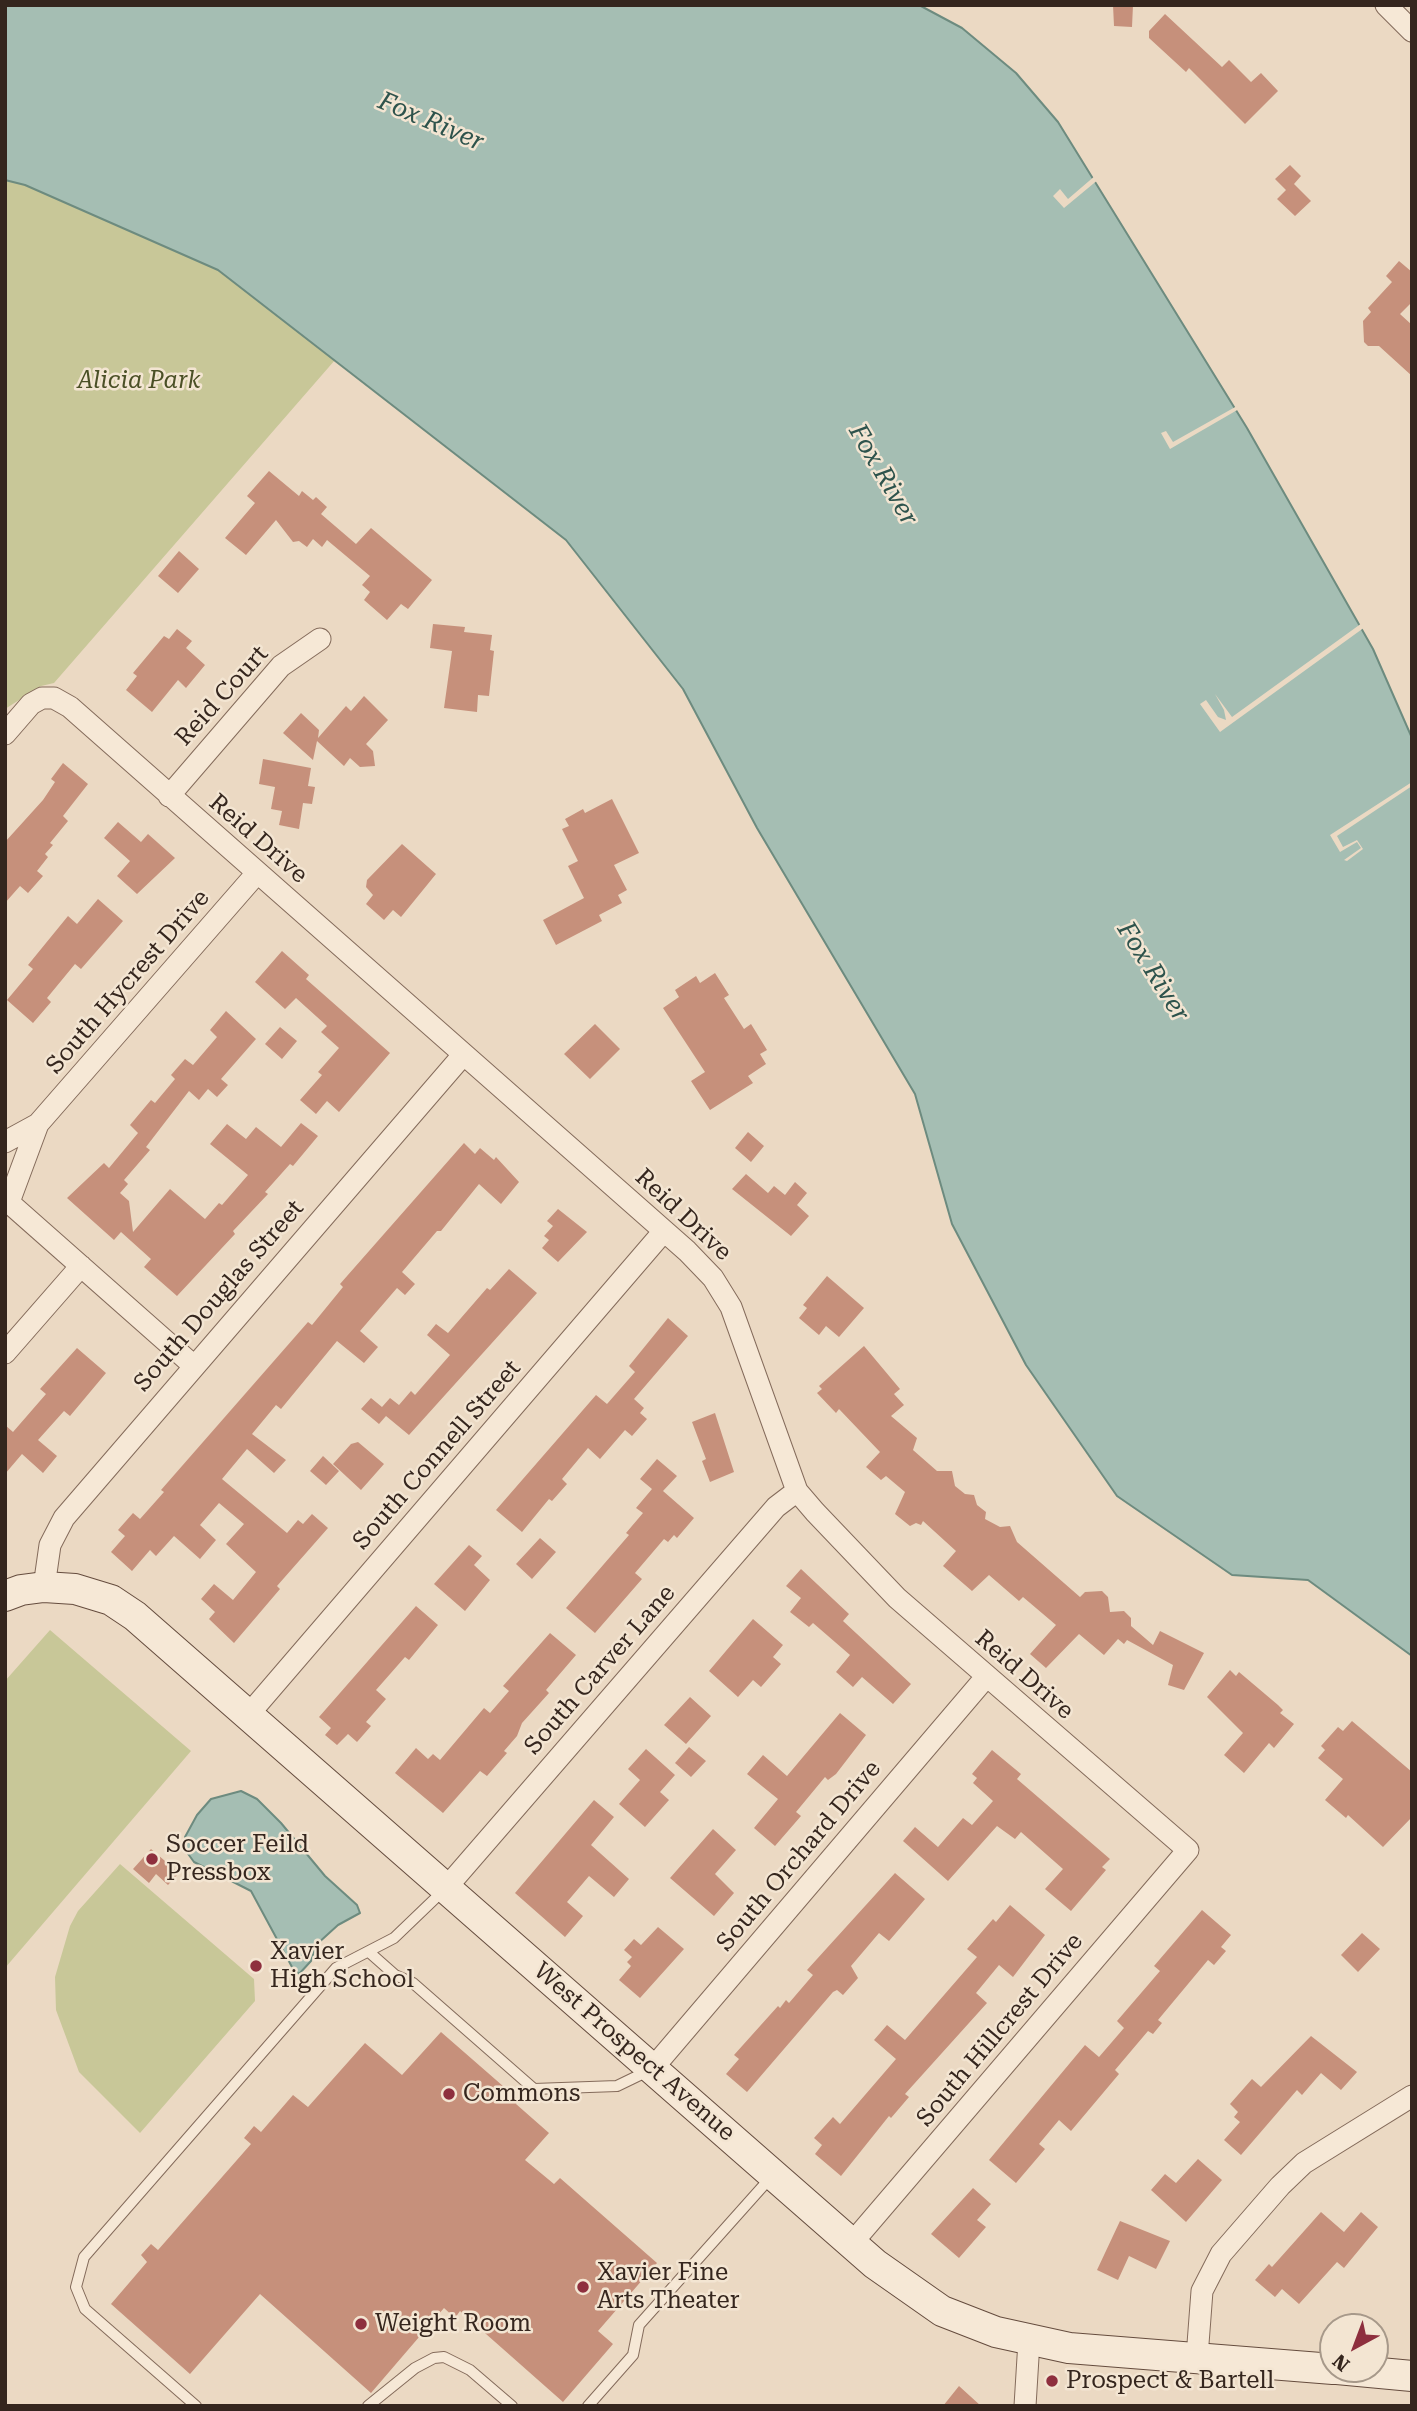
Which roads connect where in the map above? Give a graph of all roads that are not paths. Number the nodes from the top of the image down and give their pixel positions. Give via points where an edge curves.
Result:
1 (1386, 5) edge
2 (1412, 31) edge
3 (320, 639) dead end
4 (5, 734) edge
5 (169, 796) junction
6 (257, 873) junction
7 (463, 1055) junction
8 (38, 1124) junction
9 (5, 1142) edge
10 (7, 1201) edge
11 (664, 1231) junction
12 (80, 1266) junction
13 (5, 1353) edge
14 (194, 1366) junction
15 (797, 1491) junction
16 (44, 1587) junction
17 (5, 1596) edge
18 (986, 1678) junction
19 (249, 1714) junction
20 (1188, 1850) joint
21 (446, 1888) junction
22 (369, 1952) junction
23 (652, 2069) junction
24 (1412, 2096) edge
25 (774, 2174) junction
26 (852, 2243) junction
27 (1029, 2341) junction
28 (1197, 2357) junction
29 (1319, 2368) edge
30 (1389, 2374) edge
31 (1412, 2376) edge
32 (196, 2406) edge
33 (368, 2406) edge
34 (512, 2406) edge
35 (588, 2406) edge
36 (1025, 2406) edge

1 - 2 street
3 - 5 street, Reid Court via 281,666
4 - 5 street, Reid Drive via 31,705 41,698 54,698
5 - 6 street, Reid Drive
6 - 7 street, Reid Drive
6 - 8 street, South Hycrest Drive
7 - 11 street, Reid Drive
7 - 14 street, South Douglas Street
8 - 9 street, South Hycrest Drive
8 - 10 street, South Hycrest Drive
10 - 12 street
11 - 15 street, Reid Drive via 701,1265 727,1298
11 - 19 street, South Connell Street
12 - 13 street
12 - 14 street
14 - 16 street, South Douglas Street via 64,1518 50,1545
15 - 18 street, Reid Drive via 870,1572
15 - 21 street, South Carver Lane via 776,1507
16 - 17 main road, West Prospect Avenue
16 - 19 main road, West Prospect Avenue via 75,1589 124,1608
18 - 20 street, Reid Drive
18 - 23 street, South Orchard Drive
19 - 21 main road, West Prospect Avenue
20 - 26 street, South Hillcrest Drive
21 - 22 lane via 394,1938
21 - 23 main road, West Prospect Avenue
22 - 23 lane via 395,1975 413,1983 534,2089 617,2086
22 - 32 lane via 336,1968 84,2258 76,2287 85,2309
23 - 25 main road, West Prospect Avenue
24 - 28 street via 1304,2163 1221,2254 1202,2291
25 - 26 main road, West Prospect Avenue
25 - 35 lane via 639,2325 633,2355
26 - 27 main road, West Prospect Avenue via 942,2311
27 - 28 main road, West Prospect Avenue
27 - 36 street
28 - 29 main road, West Prospect Avenue
30 - 31 main road, West Prospect Avenue
33 - 34 lane via 415,2368 444,2357 470,2370

